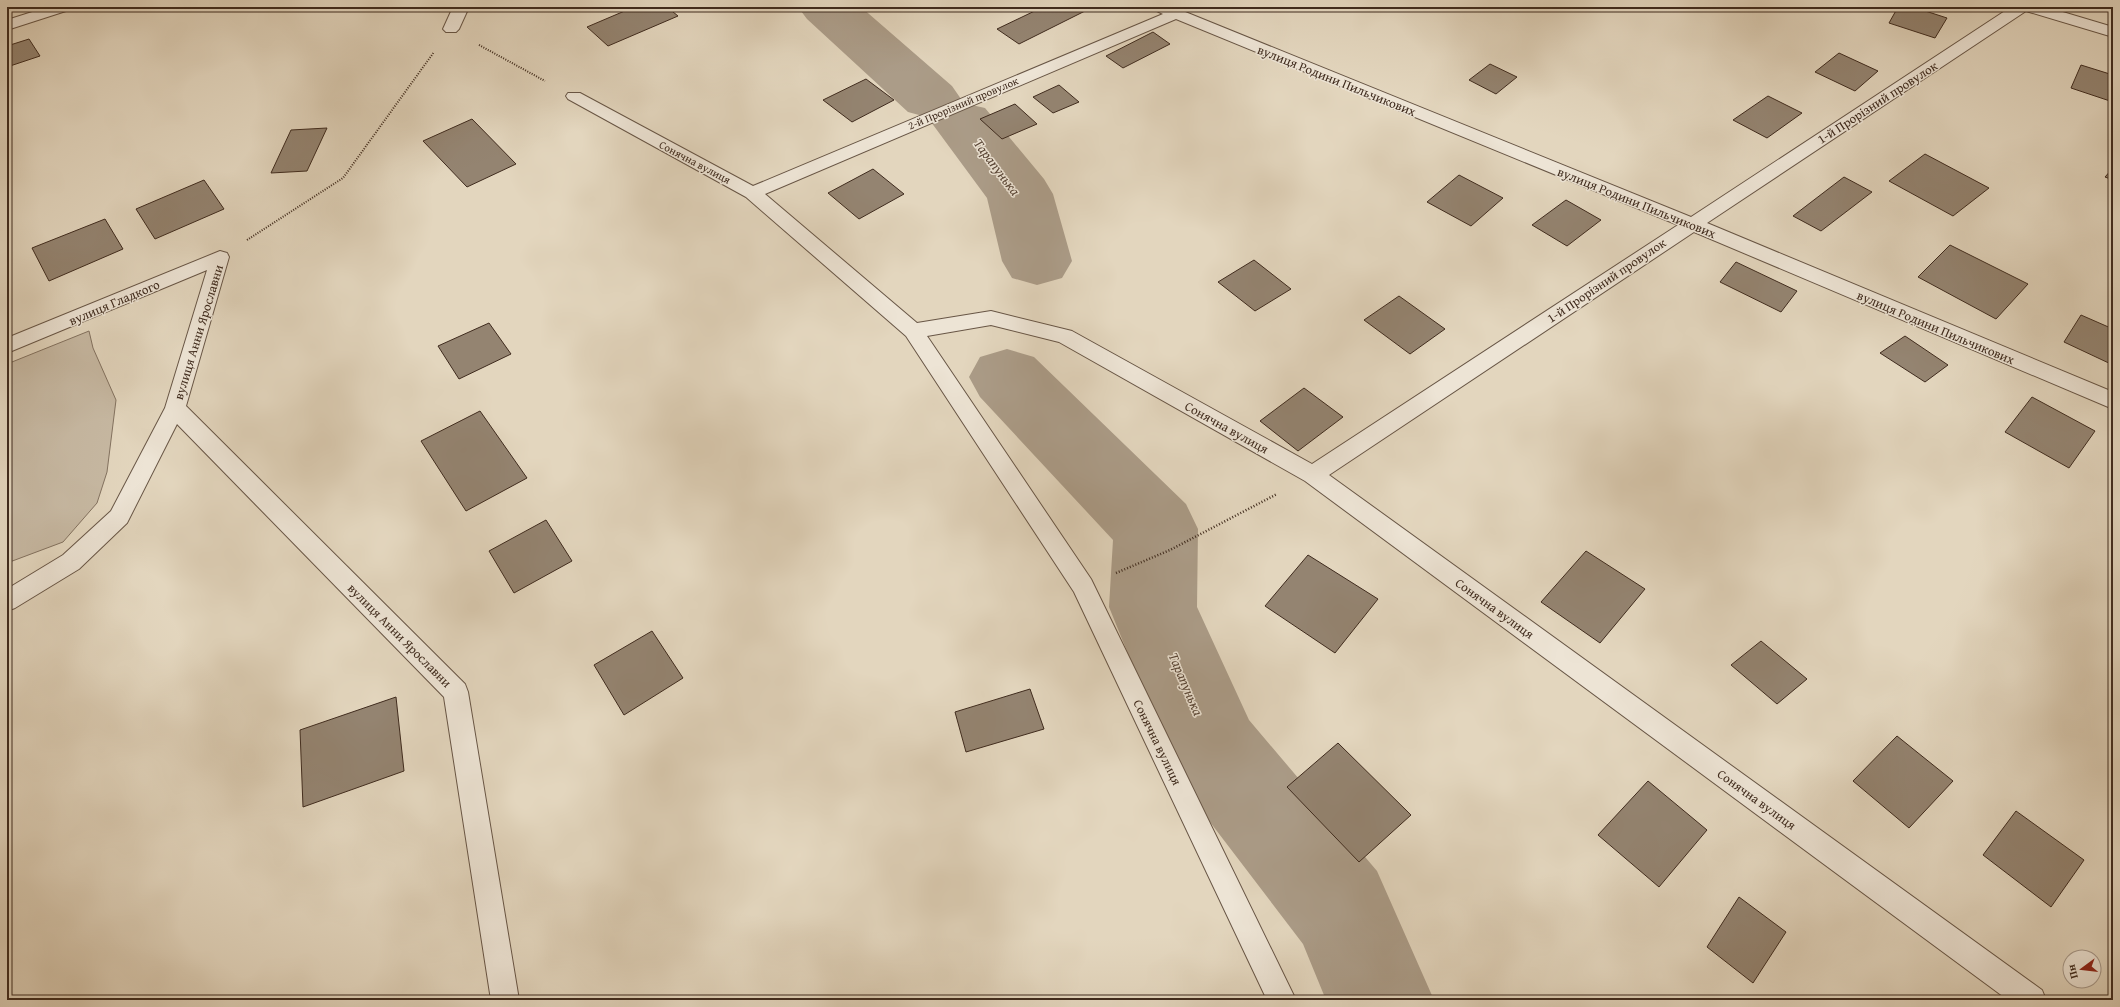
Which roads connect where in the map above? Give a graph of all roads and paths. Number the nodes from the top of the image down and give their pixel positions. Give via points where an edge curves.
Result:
1 (64, 7) edge
2 (461, 7) edge
3 (2022, 7) edge
4 (2030, 7) edge
5 (1168, 10) edge
6 (7, 25) edge
7 (451, 29) junction
8 (2113, 32) edge
9 (574, 96) joint
10 (752, 193) junction
11 (1692, 224) junction
12 (220, 257) junction
13 (913, 331) junction
14 (7, 346) edge
15 (2113, 401) edge
16 (175, 408) junction
17 (1313, 475) junction
18 (1137, 565) dead end
19 (7, 601) edge
20 (505, 1000) edge
21 (1282, 1000) edge
22 (2032, 1000) edge

1 - 6 street
2 - 7 street
3 - 11 street, 1-й Прорізний провулок
4 - 8 street
5 - 10 street, 2-й Прорізний провулок
5 - 11 street, вулиця Родини Пильчикових
7 - 9 path
7 - 12 path, вулиця Анни Ярославни via 343,178
9 - 10 street, Сонячна вулиця
10 - 13 street, Сонячна вулиця
11 - 15 street, вулиця Родини Пильчикових
11 - 17 street, 1-й Прорізний провулок
12 - 14 street, вулиця Гладкого
12 - 16 street, вулиця Анни Ярославни
13 - 17 street, Сонячна вулиця via 991,318 1065,336
13 - 21 street, Сонячна вулиця via 1083,586
16 - 19 street, вулиця Анни Ярославни via 119,517 71,562
16 - 20 street, вулиця Анни Ярославни via 456,692
17 - 18 path
17 - 22 street, Сонячна вулиця

